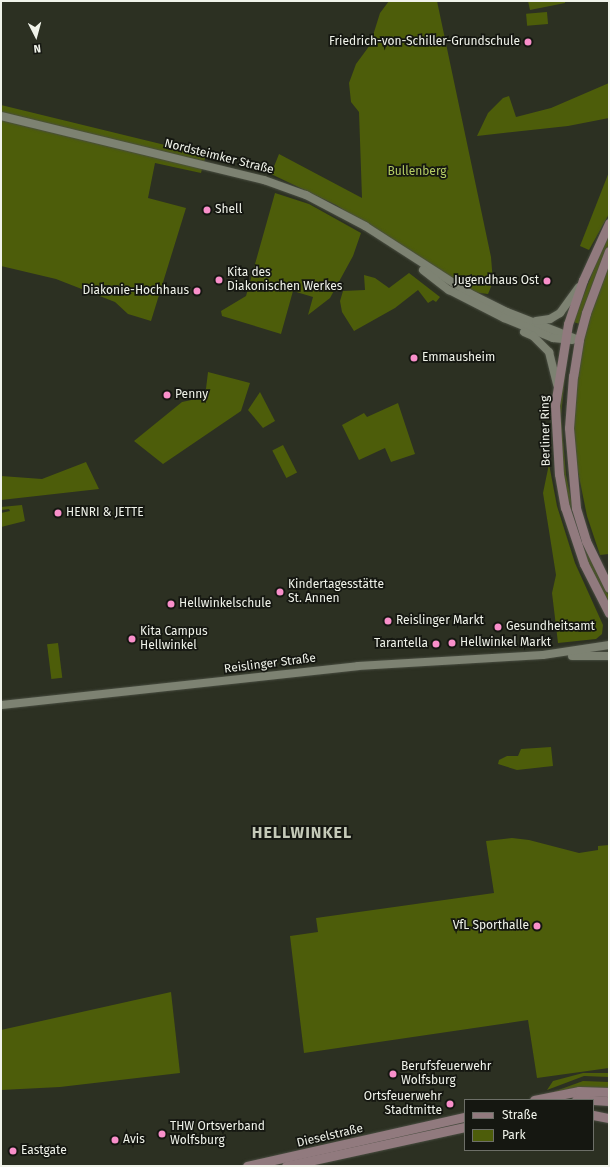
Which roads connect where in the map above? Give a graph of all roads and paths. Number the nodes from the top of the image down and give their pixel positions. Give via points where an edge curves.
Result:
1 (1, 116) edge
2 (609, 223) edge
3 (609, 251) edge
4 (415, 260) junction
5 (583, 280) junction
6 (504, 318) junction
7 (531, 322) junction
8 (566, 337) junction
9 (580, 340) junction
10 (557, 385) junction
11 (609, 588) edge
12 (609, 614) edge
13 (609, 645) edge
14 (543, 655) junction
15 (609, 656) edge
16 (1, 705) edge
17 (609, 1092) edge
18 (539, 1099) edge
19 (594, 1100) edge
20 (609, 1101) edge
21 (594, 1112) edge
22 (609, 1112) edge
23 (594, 1115) edge
24 (464, 1117) edge
25 (609, 1118) edge
26 (464, 1127) edge
27 (247, 1166) edge
28 (286, 1166) edge

1 - 4 street, Nordsteimker Straße via 283,186 365,226
2 - 5 main road, Berliner Ring
3 - 9 main road, Berliner Ring via 592,294
4 - 6 street, Nordsteimker Straße via 425,272 449,290
4 - 7 street, Nordsteimker Straße via 482,300
5 - 7 street via 560,313 550,319
5 - 8 main road, Berliner Ring
6 - 8 street, Nordsteimker Straße via 553,338
6 - 10 street via 533,336 549,352
7 - 8 street, Nordsteimker Straße
8 - 9 street, Nordsteimker Straße
8 - 10 main road, Berliner Ring
9 - 11 main road, Berliner Ring via 570,406 572,481 580,525
10 - 12 main road, Berliner Ring via 557,446 565,507 584,564
13 - 14 street, Reislinger Straße
14 - 15 street, Reislinger Straße
14 - 16 street, Reislinger Straße via 395,663
17 - 18 main road via 574,1092
19 - 20 main road
21 - 22 main road
23 - 25 main road
24 - 27 main road, Dieselstraße
26 - 28 main road, Dieselstraße

